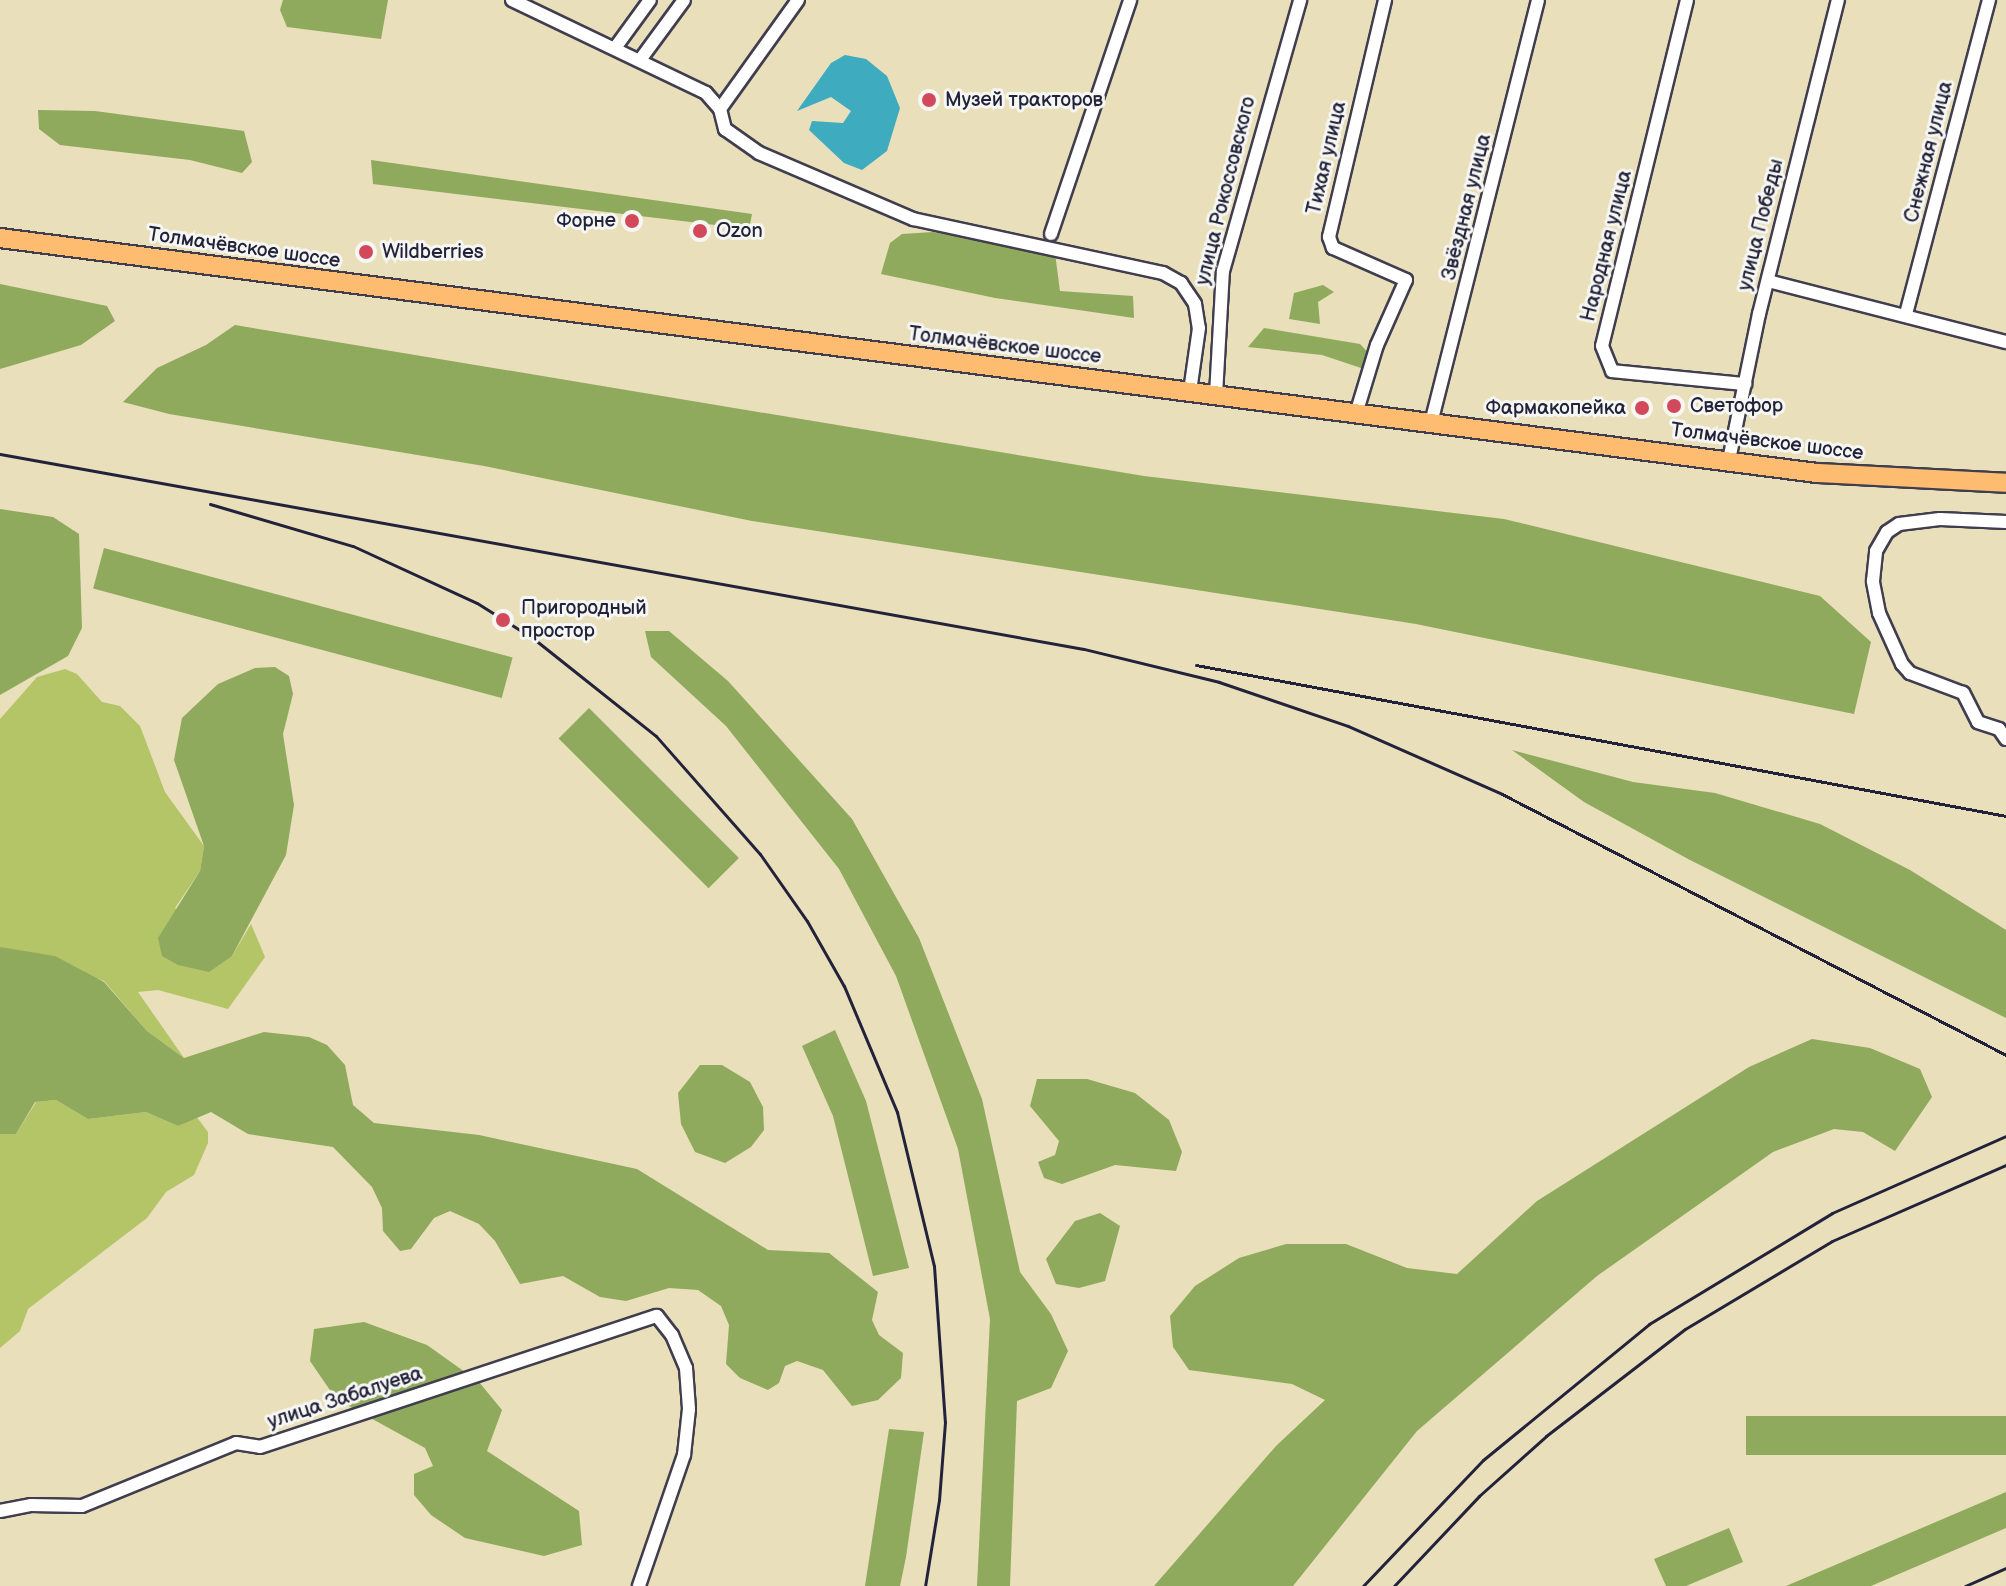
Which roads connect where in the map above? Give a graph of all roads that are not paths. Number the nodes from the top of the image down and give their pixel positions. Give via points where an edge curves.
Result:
1 (512, 0) edge
2 (650, 0) edge
3 (684, 0) edge
4 (798, 0) edge
5 (1130, 0) edge
6 (1300, 0) edge
7 (1385, 0) edge
8 (1538, 0) edge
9 (1687, 0) edge
10 (1838, 0) edge
11 (1989, 0) edge
12 (539, 4) edge
13 (615, 48) junction
14 (640, 60) junction
15 (720, 109) junction
16 (1051, 234) dead end
17 (0, 238) edge
18 (1768, 281) junction
19 (1906, 314) junction
20 (2006, 342) edge
21 (1745, 384) junction
22 (1190, 391) junction
23 (1216, 395) junction
24 (1356, 414) junction
25 (1431, 423) junction
26 (1729, 460) junction
27 (2006, 483) edge
28 (2006, 522) edge
29 (2006, 739) edge
30 (0, 1511) edge
31 (639, 1586) edge

1 - 12 street
2 - 13 street
3 - 14 street
4 - 15 street
5 - 16 street
6 - 23 street, улица Рокоссовского via 1223,271
7 - 24 street, Тихая улица via 1329,237 1333,248 1406,280 1377,345
8 - 25 street, Звёздная улица
9 - 21 street, Народная улица via 1602,346 1612,371
10 - 18 street, улица Победы
11 - 19 street, Снежная улица
12 - 13 street
13 - 14 street
14 - 15 street via 706,93
15 - 22 street via 725,129 759,153 913,219 1163,273 1181,283 1195,304 1199,328
17 - 22 main road, Толмачёвское шоссе
18 - 19 street
18 - 21 street, улица Победы
19 - 20 street
21 - 26 street, улица Победы
22 - 23 main road, Толмачёвское шоссе
23 - 24 main road, Толмачёвское шоссе
24 - 25 main road, Толмачёвское шоссе
25 - 26 main road, Толмачёвское шоссе
26 - 27 main road, Толмачёвское шоссе via 1911,481
28 - 29 street via 1940,519 1899,524 1876,551 1873,581 1879,613 1902,664 1910,673 1963,693 1978,722 1999,729
30 - 31 street, улица Забалуева via 31,1505 82,1506 236,1443 260,1447 657,1316 686,1368 689,1409 684,1455

